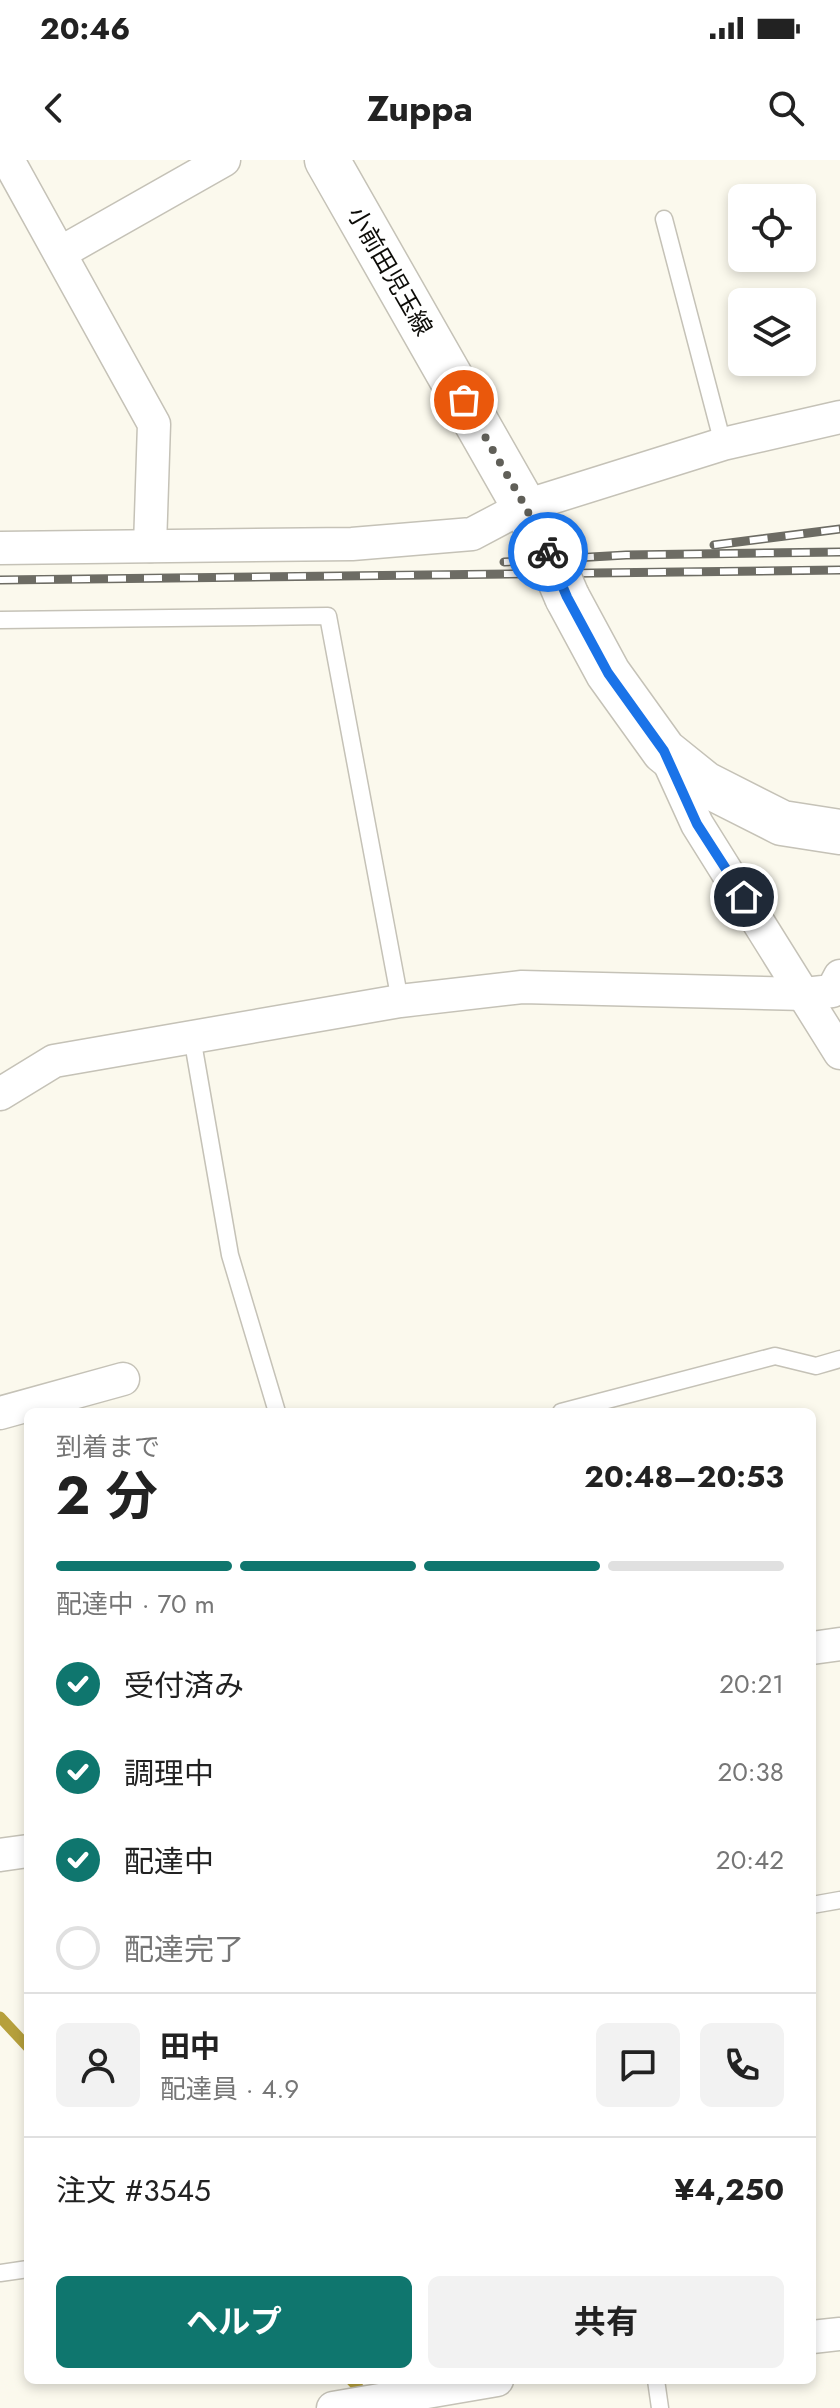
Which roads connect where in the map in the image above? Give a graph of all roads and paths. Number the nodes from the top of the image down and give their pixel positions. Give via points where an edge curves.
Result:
1 (8, 160) edge
2 (224, 160) edge
3 (327, 160) edge
4 (664, 219) dead end
5 (60, 253) junction
6 (840, 417) edge
7 (723, 444) junction
8 (533, 521) junction
9 (150, 546) junction
10 (0, 548) edge
11 (0, 620) edge
12 (664, 751) junction
13 (840, 832) edge
14 (840, 976) edge
15 (805, 994) junction
16 (400, 1001) junction
17 (192, 1037) junction
18 (840, 1053) edge
19 (0, 1094) edge
20 (840, 1359) edge
21 (123, 1379) dead end
22 (276, 1408) edge
23 (576, 1408) edge
24 (0, 1413) edge
25 (840, 1644) edge
26 (816, 1647) edge
27 (24, 1852) edge
28 (0, 1855) edge
29 (840, 1900) edge
30 (816, 1904) edge
31 (24, 2270) edge
32 (0, 2273) edge
33 (840, 2334) edge
34 (816, 2337) edge
35 (474, 2384) edge
36 (657, 2384) edge
37 (340, 2407) edge
38 (660, 2408) edge

1 - 5 street
2 - 5 street
3 - 8 main road, 小前田児玉線
4 - 7 lane
5 - 9 street via 154,424
6 - 7 street
7 - 8 street
8 - 9 street via 472,534 352,544
8 - 12 main road, 小前田児玉線, bridge via 608,673
9 - 10 street
11 - 16 lane via 328,616
12 - 13 main road, 小前田児玉線 via 705,784 782,823
12 - 15 street via 697,824
14 - 15 street via 832,991
15 - 16 street via 522,987
15 - 18 street
16 - 17 street
17 - 19 street via 54,1061
17 - 22 lane via 230,1255
20 - 23 lane via 816,1366 775,1356
21 - 24 street
25 - 26 street
27 - 28 street
29 - 30 lane
31 - 32 lane
33 - 34 street
35 - 37 street
36 - 38 lane

